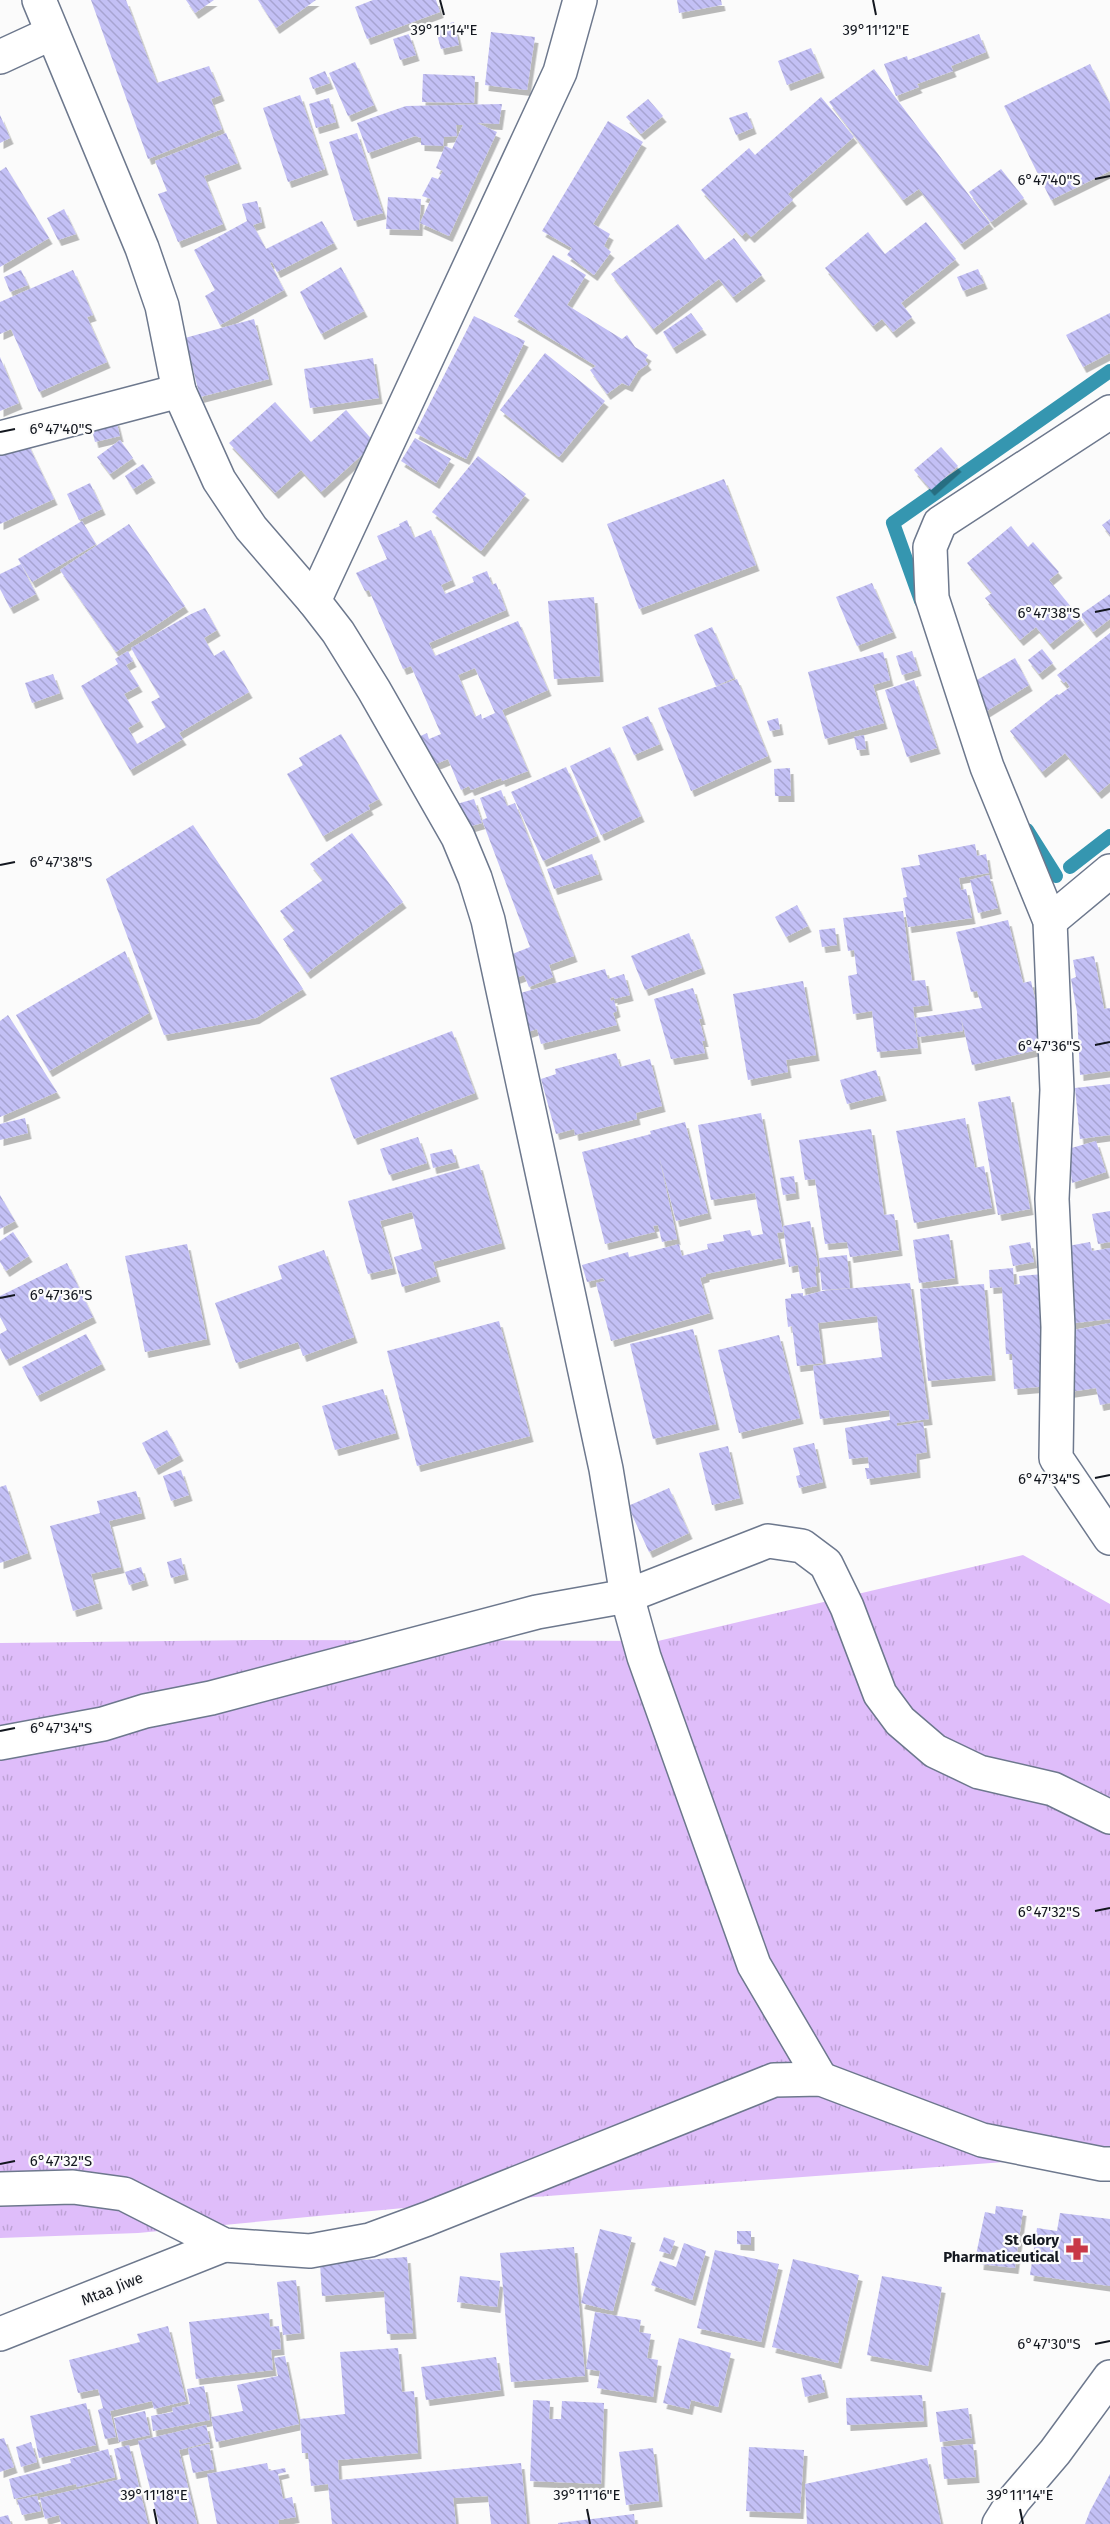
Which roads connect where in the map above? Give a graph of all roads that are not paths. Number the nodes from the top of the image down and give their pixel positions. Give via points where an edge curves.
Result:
1 (39, 0) edge
2 (580, 0) edge
3 (52, 33) junction
4 (0, 57) edge
5 (179, 391) junction
6 (1110, 412) edge
7 (0, 438) edge
8 (314, 601) junction
9 (1110, 871) edge
10 (1050, 921) junction
11 (1110, 1538) edge
12 (627, 1596) junction
13 (0, 1743) edge
14 (1110, 1817) edge
15 (821, 2079) junction
16 (1110, 2163) edge
17 (0, 2189) edge
18 (224, 2245) junction
19 (0, 2334) edge
20 (1110, 2378) edge
21 (999, 2524) edge

1 - 3 street
2 - 8 street via 560,72
3 - 4 street
3 - 5 street via 142,248 162,306
5 - 7 street
5 - 8 street via 219,480 250,528
6 - 10 street via 940,524 930,547 932,598 987,766
8 - 12 street via 374,690 458,837 475,878 488,920 606,1469
9 - 10 street
10 - 11 street via 1057,1090 1052,1199 1058,1327 1056,1458
12 - 13 street via 537,1612 103,1724
12 - 14 street via 768,1541 802,1546 826,1564 880,1694 900,1721 935,1751 979,1772 1053,1789
12 - 15 street via 644,1657 754,1965
15 - 16 street via 982,2139
15 - 18 street via 774,2080 370,2240 310,2251
17 - 18 street via 73,2187 124,2194
18 - 19 street, Mtaa Jiwe
20 - 21 street

